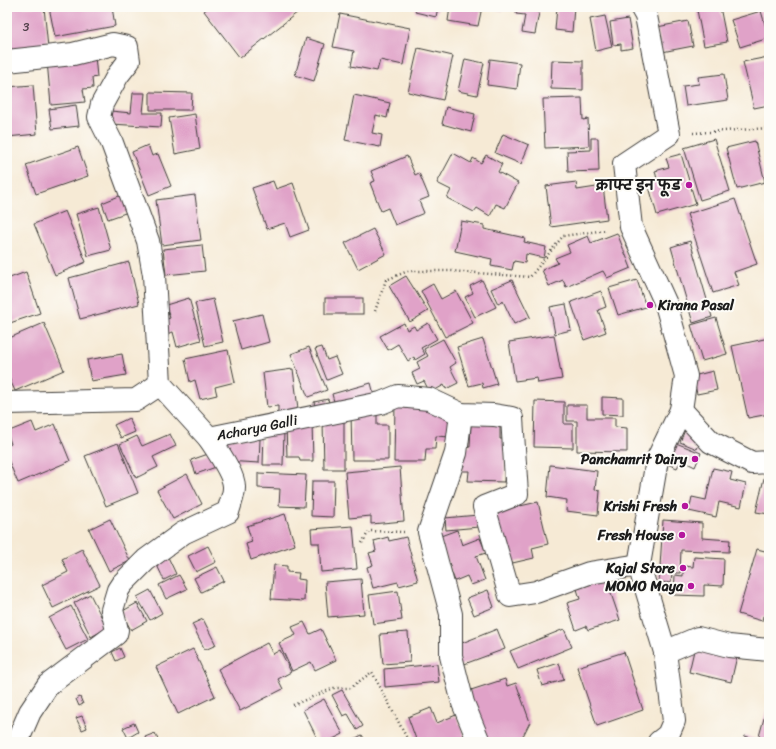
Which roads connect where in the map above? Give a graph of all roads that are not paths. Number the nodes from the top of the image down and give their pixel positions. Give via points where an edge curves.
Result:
1 (641, 7) edge
2 (7, 61) edge
3 (160, 384) junction
4 (7, 403) edge
5 (682, 410) junction
6 (461, 414) junction
7 (209, 438) junction
8 (769, 462) edge
9 (639, 565) junction
10 (769, 650) edge
11 (665, 652) junction
12 (16, 742) edge
13 (479, 742) edge
14 (659, 742) edge

1 - 5 street via 646,16 669,134 624,164 631,228 666,304 686,376
2 - 3 street via 73,54 113,44 127,47 129,61 102,104 100,117 148,241 154,275
3 - 4 street via 136,400
3 - 7 street, Acharya Galli
5 - 8 street via 711,442 752,463
5 - 9 street via 657,460
6 - 7 street, Acharya Galli via 429,399 398,396 381,403
6 - 9 street, Acharya Galli via 512,418 517,494 484,507 510,596 536,592 588,573
6 - 13 street via 456,453 428,532 451,614 451,656 463,703
7 - 12 street via 234,483 228,512 183,533 146,560 122,584 112,610 116,634 48,685 30,712
9 - 11 street
10 - 11 street via 729,646 698,638
11 - 14 street via 674,721 668,735

